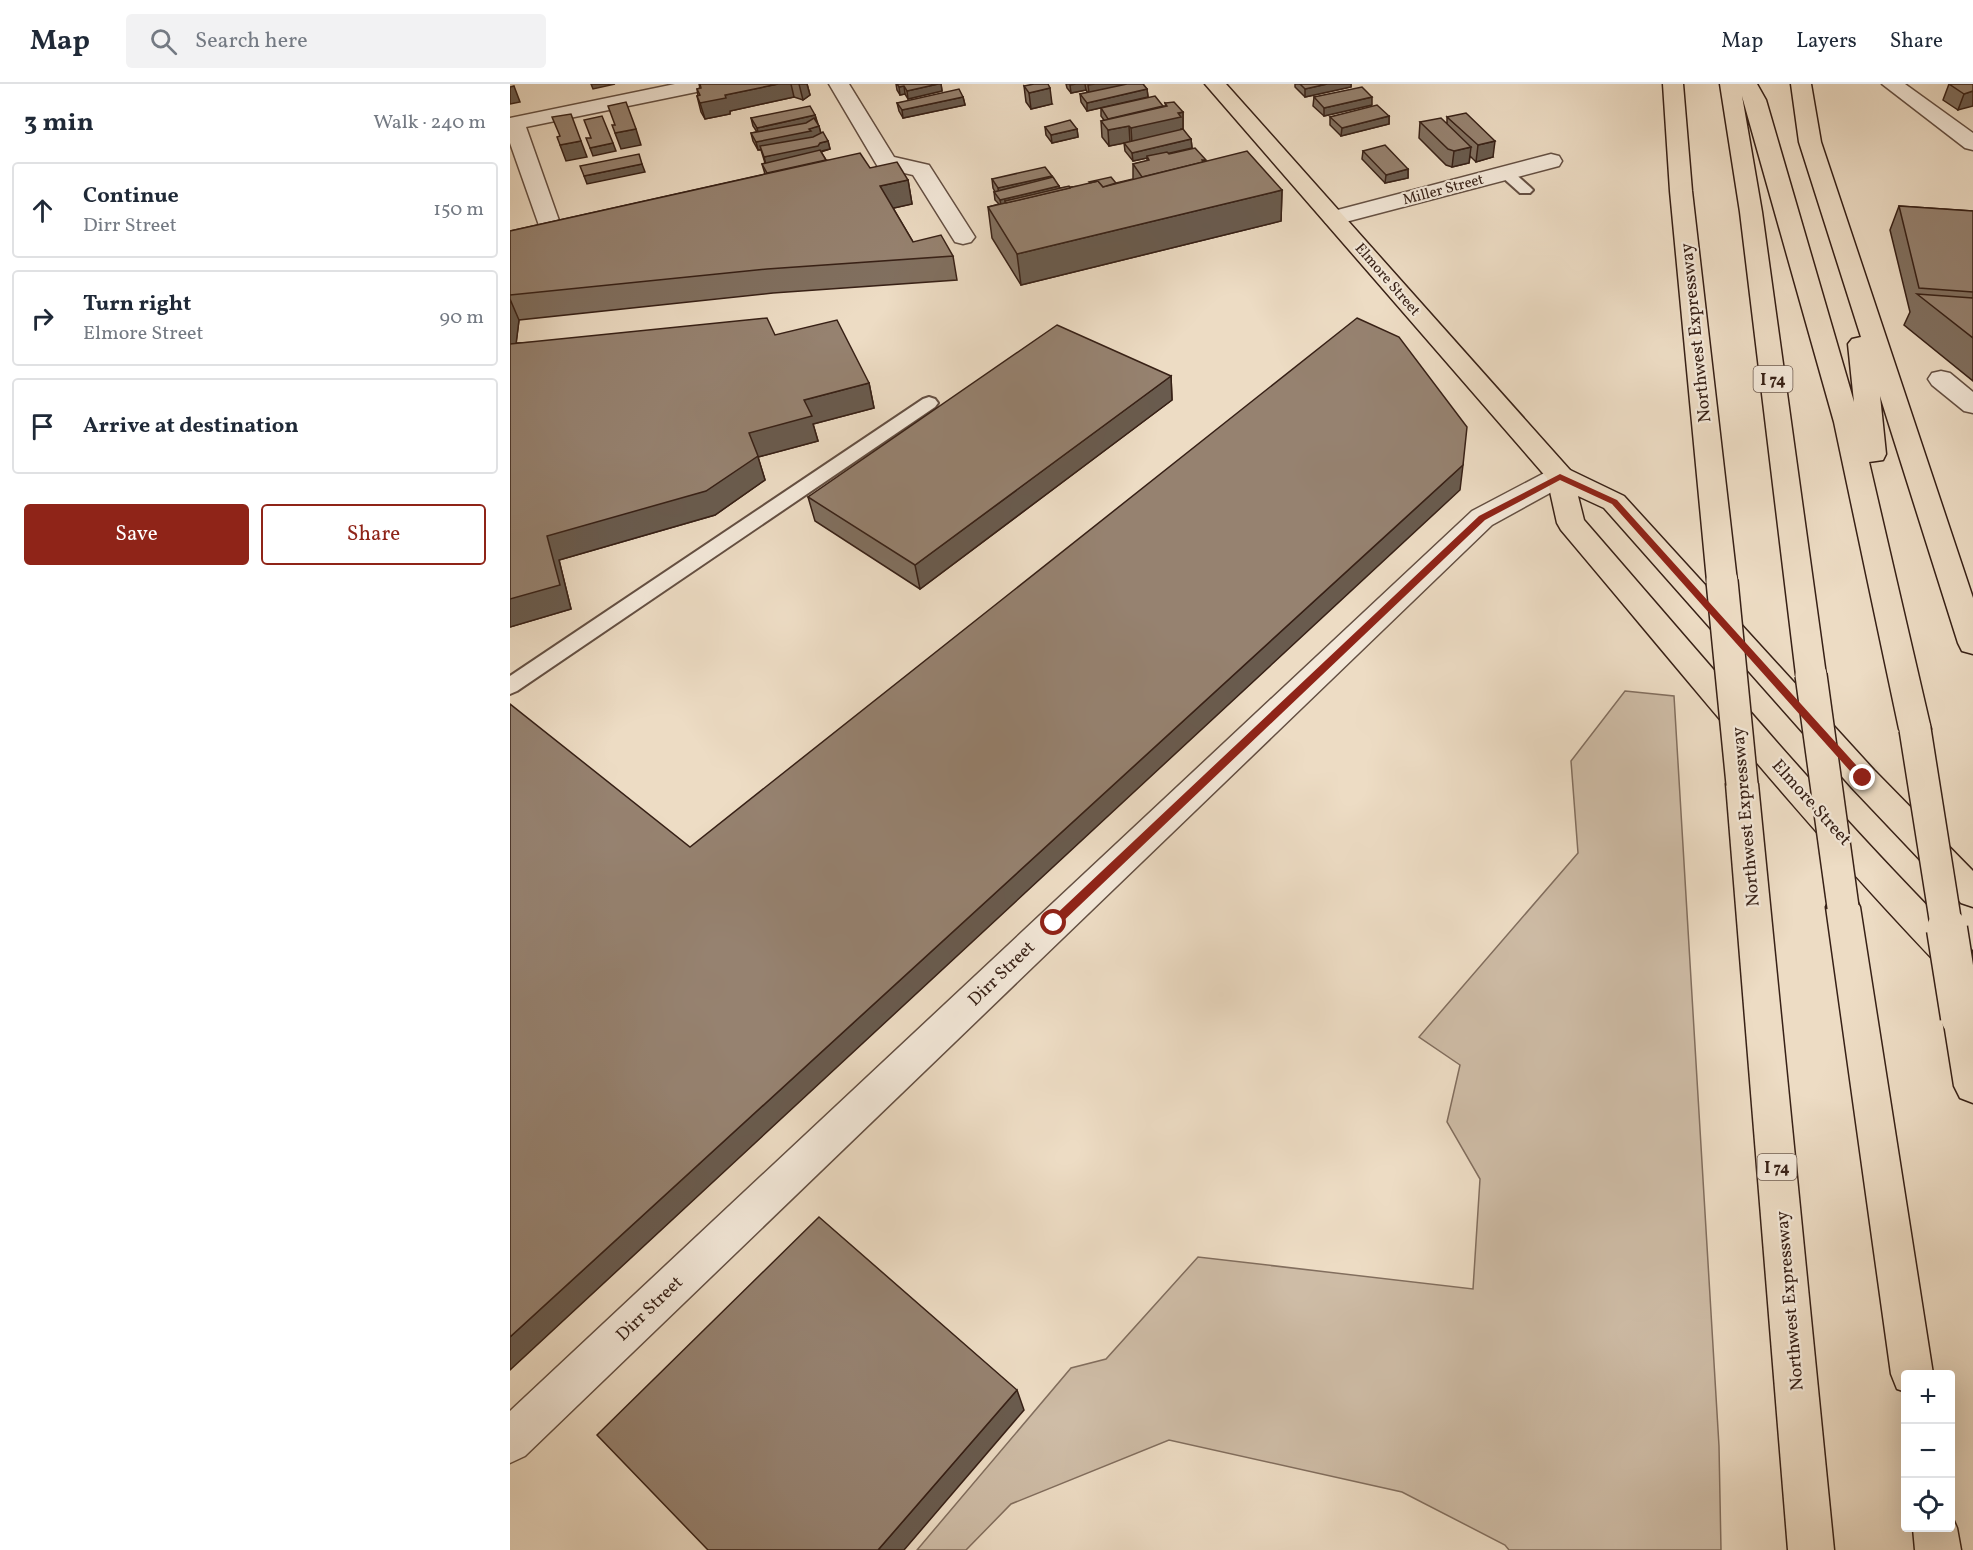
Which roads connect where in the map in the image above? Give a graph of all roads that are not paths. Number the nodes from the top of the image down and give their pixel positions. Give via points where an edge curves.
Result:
1 (706, 84) edge
2 (839, 84) edge
3 (1215, 84) edge
4 (1666, 84) edge
5 (1673, 84) edge
6 (1730, 84) edge
7 (1747, 84) edge
8 (1801, 84) edge
9 (1892, 84) edge
10 (512, 123) edge
11 (1973, 143) edge
12 (1676, 146) junction
13 (1551, 161) dead end
14 (1506, 173) junction
15 (1525, 190) dead end
16 (1334, 218) junction
17 (963, 237) dead end
18 (556, 246) edge
19 (1853, 275) junction
20 (1941, 379) dead end
21 (930, 403) dead end
22 (1973, 405) edge
23 (1560, 476) junction
24 (1893, 629) junction
25 (1973, 643) edge
26 (510, 686) edge
27 (1973, 893) edge
28 (1973, 975) edge
29 (1973, 1086) edge
30 (1911, 1370) edge
31 (510, 1441) edge
32 (1936, 1532) edge
33 (1811, 1550) edge
34 (1938, 1550) edge

1 - 10 street
2 - 17 street via 885,162 921,170
3 - 16 main road, Elmore Street
4 - 12 main road
5 - 12 main road, Northwest Expressway / I 74
6 - 30 main road, I 74, bridge via 1751,212 1843,907
7 - 24 main road via 1847,422
8 - 19 main road via 1810,142
9 - 11 street
10 - 18 street
12 - 33 main road, Northwest Expressway / I 74, bridge via 1742,784
13 - 14 street, Miller Street
14 - 15 lane
14 - 16 street, Miller Street
16 - 23 main road, Elmore Street
19 - 24 main road
19 - 25 main road
20 - 22 street
21 - 26 lane
23 - 27 main road, Elmore Street via 1614,502 1863,778
23 - 28 main road, Elmore Street via 1571,523 1901,903
23 - 31 street, Dirr Street via 1482,518
24 - 29 main road, bridge via 1915,729
32 - 34 main road

